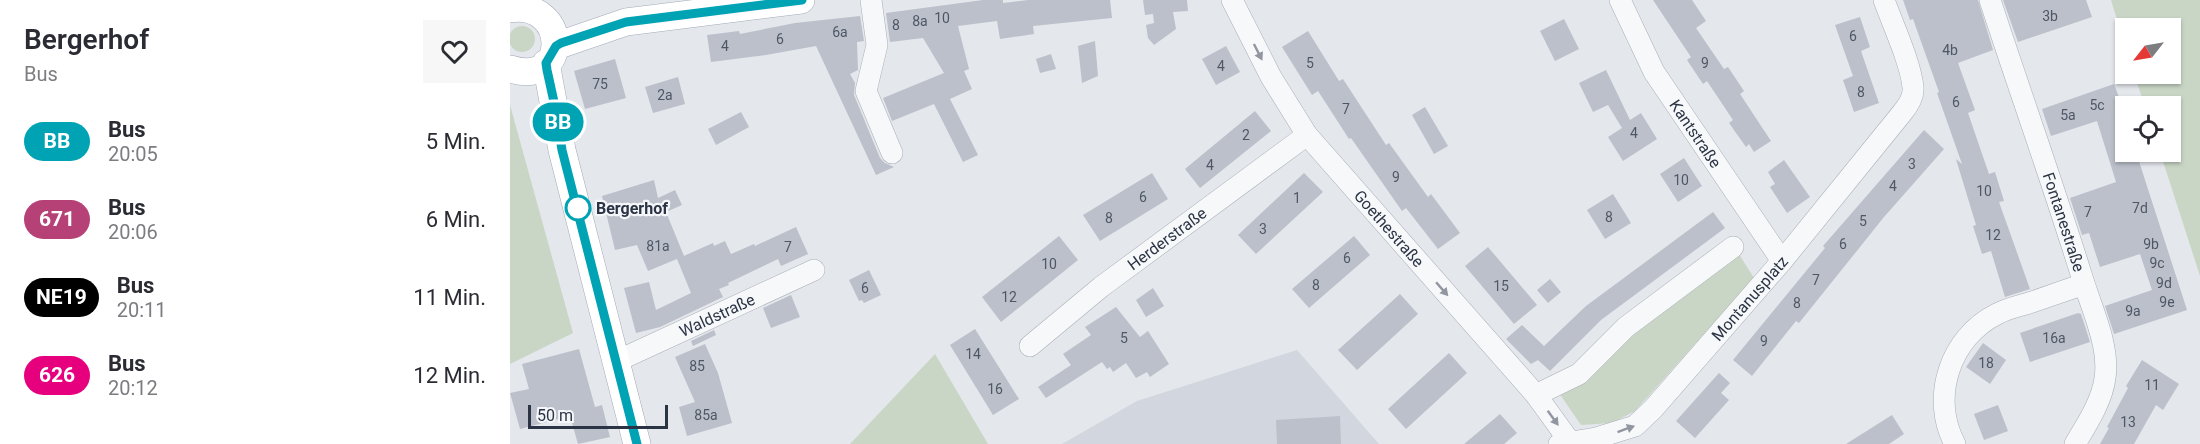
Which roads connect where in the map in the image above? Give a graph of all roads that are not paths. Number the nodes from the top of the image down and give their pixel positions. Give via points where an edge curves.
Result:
1 (801, 0) edge
2 (871, 0) edge
3 (1232, 0) edge
4 (1620, 0) edge
5 (1884, 0) edge
6 (1989, 0) edge
7 (510, 9) edge
8 (541, 10) edge
9 (626, 22) junction
10 (551, 54) junction
11 (514, 70) edge
12 (1307, 135) junction
13 (562, 150) junction
14 (892, 153) dead end
15 (1732, 247) dead end
16 (1782, 261) junction
17 (814, 270) dead end
18 (2084, 284) junction
19 (1030, 346) dead end
20 (617, 361) junction
21 (1536, 395) junction
22 (1564, 443) edge
23 (637, 444) edge
24 (1955, 444) edge
25 (2075, 444) edge

1 - 9 main road
2 - 14 street via 877,45 866,91
3 -> 12 street, Goethestraße via 1271,77
4 - 16 street, Kantstraße via 1654,72
5 - 16 street, Montanusplatz via 1913,88 1908,105
6 - 18 street, Fontanestraße
7 - 8 main road
8 - 9 main road
8 - 10 main road via 555,32
9 - 10 main road
10 - 11 main road via 534,70
10 - 13 main road
11 - 13 main road via 525,78 541,116
12 - 19 street, Herderstraße via 1101,287
12 -> 21 street, Goethestraße
13 - 20 main road
15 - 21 street via 1626,327 1579,374
22 -> 16 street, Montanusplatz via 1635,426
17 - 20 street, Waldstraße
18 - 24 street via 1998,313 1969,335 1946,379 1944,405
18 - 25 street, Fontanestraße via 2099,328 2106,368 2090,418
20 - 23 main road
21 -> 22 street, Goethestraße

